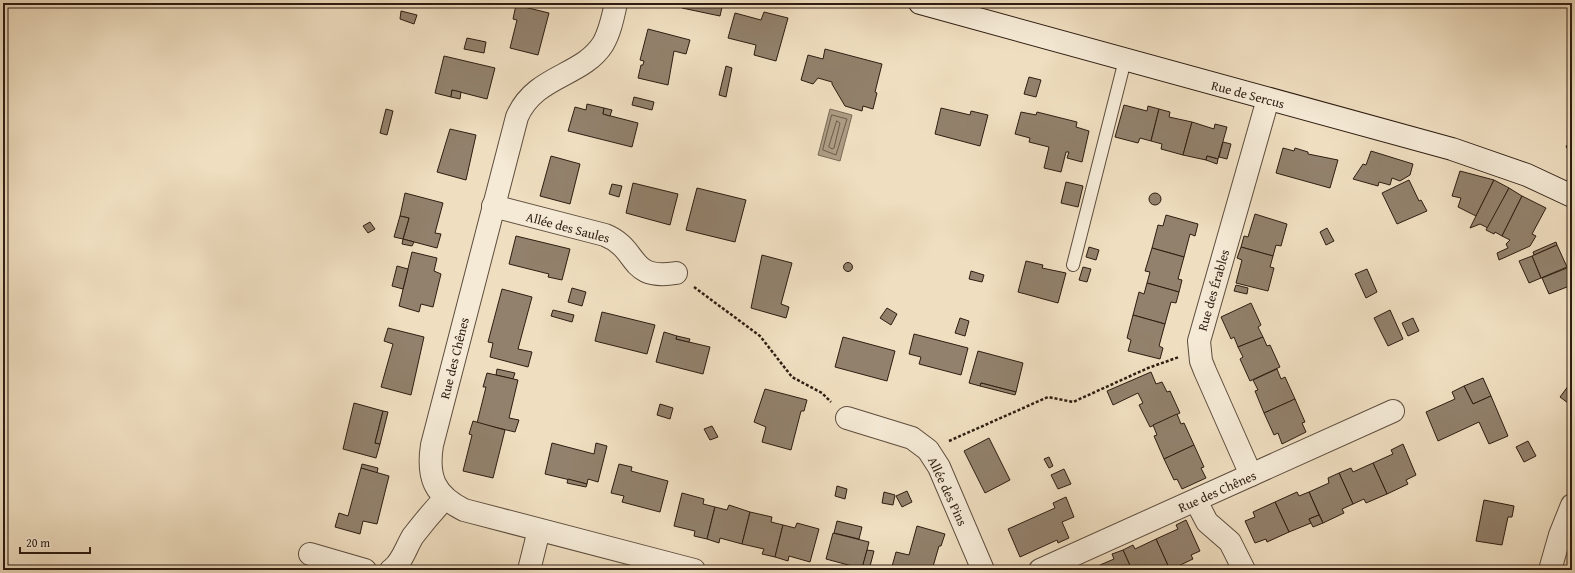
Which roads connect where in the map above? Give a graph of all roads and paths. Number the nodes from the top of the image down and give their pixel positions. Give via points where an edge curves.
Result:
1 (616, 3) edge
2 (920, 3) edge
3 (1125, 60) junction
4 (1268, 99) junction
5 (1572, 196) edge
6 (493, 206) junction
7 (1073, 265) dead end
8 (676, 273) joint
9 (1199, 350) junction
10 (1393, 411) dead end
11 (847, 418) joint
12 (928, 450) junction
13 (1251, 475) junction
14 (445, 498) junction
15 (1196, 501) junction
16 (1572, 505) edge
17 (539, 530) junction
18 (310, 554) dead end
19 (365, 570) edge
20 (391, 570) edge
21 (529, 570) edge
22 (694, 570) edge
23 (983, 570) edge
24 (1040, 570) edge
25 (1244, 570) edge
26 (1550, 570) edge

1 - 6 street, Rue des Chênes via 607,36 597,52 538,89 525,101
2 - 3 street, Rue de Sercus
3 - 4 street, Rue de Sercus
3 - 7 lane
4 - 5 street, Rue de Sercus via 1475,156 1527,175
4 - 9 street, Rue des Érables via 1202,329
6 - 8 street, Allée des Saules via 605,235 619,242 634,263 644,271 656,275
6 - 14 street, Rue des Chênes via 430,456 429,465 433,482
8 - 11 path via 760,336 792,377 822,393
9 - 12 path via 1148,368 1073,402 1048,397
9 - 13 street, Rue des Érables via 1210,385
10 - 13 street, Rue des Chênes
11 - 12 street, Allée des Pins via 912,438
12 - 23 street, Allée des Pins via 938,467
13 - 15 street, Rue des Chênes
14 - 17 street, Rue des Chênes via 476,514
14 - 20 street via 420,526 398,564
15 - 24 street, Rue des Chênes
15 - 25 street via 1207,522 1230,542
16 - 26 street
17 - 21 street
17 - 22 street, Rue des Chênes
18 - 19 street

